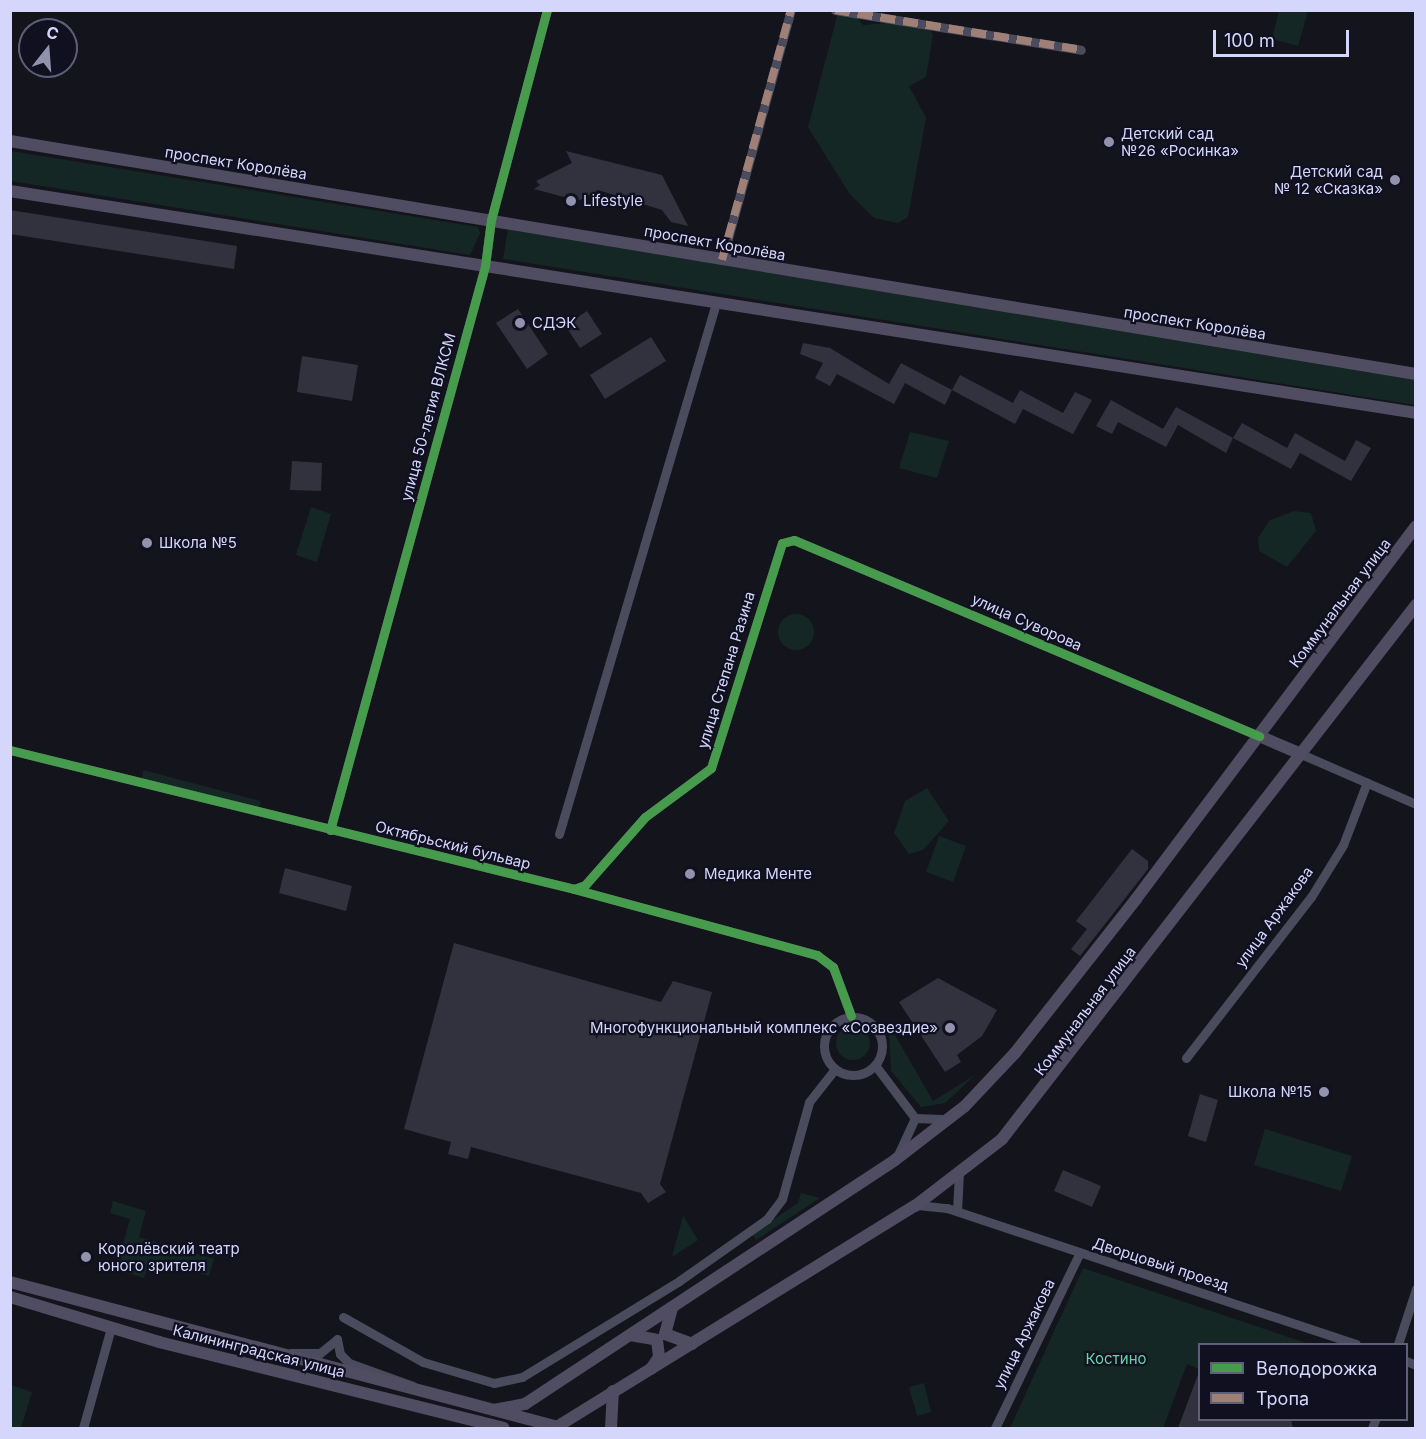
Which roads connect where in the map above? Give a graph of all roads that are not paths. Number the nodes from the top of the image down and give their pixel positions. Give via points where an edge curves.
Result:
1 (547, 10) edge
2 (791, 10) edge
3 (835, 10) edge
4 (1081, 50) dead end
5 (10, 141) edge
6 (10, 191) edge
7 (491, 220) junction
8 (722, 260) junction
9 (485, 266) junction
10 (716, 303) junction
11 (1416, 374) edge
12 (1416, 413) edge
13 (1416, 526) edge
14 (782, 543) joint
15 (1416, 605) edge
16 (1259, 736) junction
17 (10, 750) edge
18 (1301, 754) junction
19 (1367, 783) junction
20 (1416, 804) edge
21 (330, 830) junction
22 (558, 834) dead end
23 (574, 889) junction
24 (851, 1016) junction
25 (1186, 1058) dead end
26 (875, 1065) junction
27 (835, 1069) junction
28 (915, 1118) junction
29 (951, 1119) junction
30 (896, 1160) junction
31 (959, 1173) junction
32 (915, 1206) junction
33 (957, 1211) junction
34 (1080, 1252) junction
35 (10, 1282) edge
36 (1416, 1289) edge
37 (10, 1297) edge
38 (673, 1307) junction
39 (115, 1312) junction
40 (343, 1317) dead end
41 (111, 1328) junction
42 (628, 1336) junction
43 (1353, 1343) edge
44 (1398, 1343) edge
45 (692, 1344) junction
46 (273, 1353) junction
47 (650, 1370) junction
48 (420, 1391) junction
49 (613, 1391) junction
50 (525, 1404) junction
51 (494, 1410) junction
52 (535, 1425) edge
53 (82, 1428) edge
54 (500, 1428) edge
55 (559, 1428) edge
56 (611, 1428) edge
57 (995, 1428) edge

1 - 7 street, улица 50-летия ВЛКСМ
2 - 8 street
3 - 4 street
5 - 7 main road, проспект Королёва
6 - 9 main road
7 - 8 main road, проспект Королёва
7 - 9 street, улица 50-летия ВЛКСМ
8 - 11 main road, проспект Королёва
9 - 10 main road
9 - 21 street, улица 50-летия ВЛКСМ
10 - 12 main road
10 - 22 street
13 - 16 main road, Коммунальная улица
14 - 16 street, улица Суворова via 794,540 863,567
14 - 23 street, улица Степана Разина via 711,768 645,817 585,885
15 - 18 main road, Коммунальная улица
16 - 18 main road
16 - 29 main road, Коммунальная улица via 1048,1012
17 - 21 street, Октябрьский бульвар
18 - 19 street
18 - 31 main road, Коммунальная улица via 1051,1081 1002,1139
19 - 20 street
19 - 25 street, улица Аржакова via 1342,845 1311,897
21 - 23 street, Октябрьский бульвар
23 - 24 street, Октябрьский бульвар via 817,955 833,967
24 - 26 street via 879,1032 881,1055
24 - 27 street via 831,1027 825,1039 824,1050
26 - 27 street via 852,1075
26 - 28 street
27 - 40 street via 808,1102 782,1199 767,1219 680,1281 522,1377 494,1383 423,1362 371,1328
28 - 29 street
28 - 30 street
29 - 30 main road, Коммунальная улица
30 - 38 main road, Коммунальная улица
31 - 32 main road, Коммунальная улица
31 - 33 street
32 - 33 street, Дворцовый проезд
32 - 45 main road, Коммунальная улица
33 - 34 street, Дворцовый проезд
34 - 43 street, Дворцовый проезд
34 - 57 street, улица Аржакова
35 - 39 main road, Калининградская улица
36 - 44 street
37 - 41 main road, Калининградская улица
38 - 42 main road, Коммунальная улица
38 - 45 main road via 665,1334
39 - 41 main road
39 - 46 main road, Калининградская улица
41 - 53 street
41 - 54 main road, Калининградская улица
42 - 47 main road via 657,1340 659,1357
42 - 50 main road, Коммунальная улица
45 - 47 main road, Коммунальная улица
46 - 48 main road, Калининградская улица
46 - 48 street, Калининградская улица via 320,1353 337,1339 340,1354 349,1362 392,1374
47 - 49 main road, Коммунальная улица
48 - 51 main road, Калининградская улица
49 - 55 main road, Коммунальная улица
49 - 56 main road
50 - 51 main road, Калининградская улица
50 - 52 main road
51 - 52 main road, Калининградская улица
52 - 55 main road, Калининградская улица

